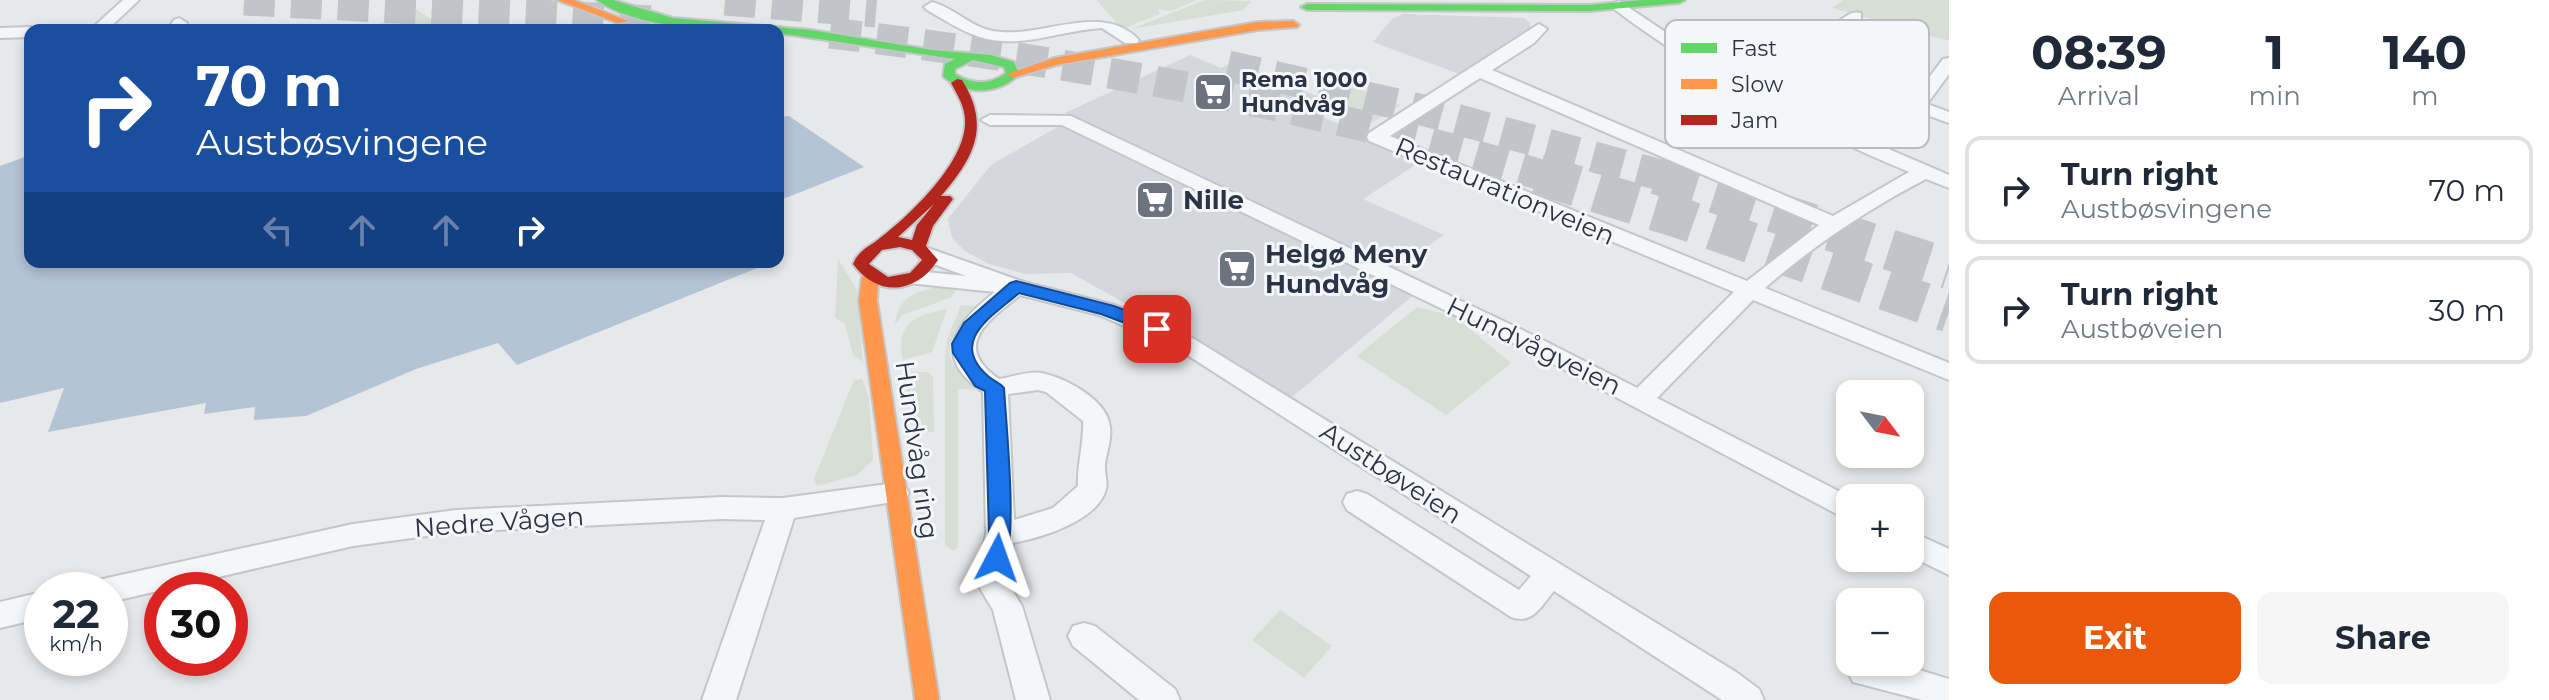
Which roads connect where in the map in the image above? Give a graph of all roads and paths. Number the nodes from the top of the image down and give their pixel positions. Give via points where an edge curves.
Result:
1 (132, 0) edge
2 (563, 0) edge
3 (603, 0) edge
4 (1679, 0) edge
5 (1619, 6) junction
6 (932, 7) dead end
7 (1299, 9) junction
8 (1856, 16) dead end
9 (1849, 20) edge
10 (105, 24) edge
11 (640, 24) edge
12 (719, 24) edge
13 (1293, 25) junction
14 (1539, 29) dead end
15 (784, 30) edge
16 (24, 32) edge
17 (0, 33) edge
18 (784, 40) edge
19 (1131, 40) junction
20 (1665, 40) edge
21 (968, 58) junction
22 (996, 59) junction
23 (1949, 63) edge
24 (1479, 71) junction
25 (953, 79) junction
26 (1006, 79) junction
27 (1929, 89) edge
28 (1929, 110) edge
29 (1949, 118) edge
30 (990, 120) junction
31 (1872, 148) edge
32 (1925, 172) junction
33 (1949, 182) edge
34 (1832, 223) junction
35 (881, 244) junction
36 (923, 250) junction
37 (870, 277) junction
38 (912, 279) junction
39 (1016, 287) junction
40 (1749, 291) junction
41 (877, 350) junction
42 (1949, 372) edge
43 (995, 388) junction
44 (1640, 398) junction
45 (895, 493) junction
46 (1357, 502) dead end
47 (1836, 503) edge
48 (783, 509) junction
49 (1000, 533) junction
50 (1924, 550) edge
51 (1949, 563) edge
52 (1551, 573) junction
53 (128, 585) edge
54 (24, 609) edge
55 (0, 615) edge
56 (1084, 636) dead end
57 (1892, 676) edge
58 (1949, 694) edge
59 (719, 700) edge
60 (927, 700) edge
61 (1033, 700) edge
62 (1163, 700) edge
63 (1747, 700) edge

1 - 10 street
2 - 11 main road
3 - 12 main road via 666,19
4 - 5 main road
5 - 7 main road
5 - 20 street
6 - 19 street via 997,37 1103,23
7 - 13 main road via 1277,18
7 - 13 main road via 1313,25
7 - 19 main road
8 - 9 street
13 - 26 main road via 1258,26 1054,62
14 - 24 street, Restaurationveien
15 - 21 main road
16 - 17 street
18 - 25 main road via 879,56
19 - 22 main road
21 - 22 main road
21 - 25 main road via 949,67
22 - 26 main road via 1010,65
23 - 27 street
24 - 34 street
24 - 40 street, Restaurationveien via 1376,137
25 - 26 main road via 982,87
25 - 35 main road via 973,106 966,150 946,179
26 - 30 main road via 990,108
28 - 29 street
30 - 36 main road via 980,152 932,214
30 - 44 street, Hundvågveien via 1061,119
31 - 32 street
32 - 33 street
32 - 34 street
34 - 40 street
35 - 36 main road via 900,242
35 - 37 main road via 861,259
36 - 38 main road via 928,267
36 - 39 street, Austbøveien
37 - 38 main road via 892,283
37 - 41 main road, Hundvåg ring via 868,301
38 - 39 street, Austbøveien
38 - 41 main road, Hundvåg ring via 891,307
39 - 43 street via 970,327 961,344 982,381
39 - 52 street, Austbøveien via 1107,310 1186,344
40 - 42 street
40 - 44 street
41 - 45 main road, Hundvåg ring
43 - 49 street
43 - 49 street via 1039,381 1055,386 1091,411 1097,445 1092,489 1083,502 1054,521
44 - 47 street, Hundvågveien
45 - 48 street, Nedre Vågen
45 - 60 main road, Hundvåg ring
46 - 52 street via 1522,608
48 - 53 street, Nedre Vågen via 456,521 353,535
48 - 59 street
49 - 61 street via 993,585 1007,606
50 - 51 street
52 - 63 street, Austbøveien
54 - 55 street
56 - 62 street
57 - 58 street

